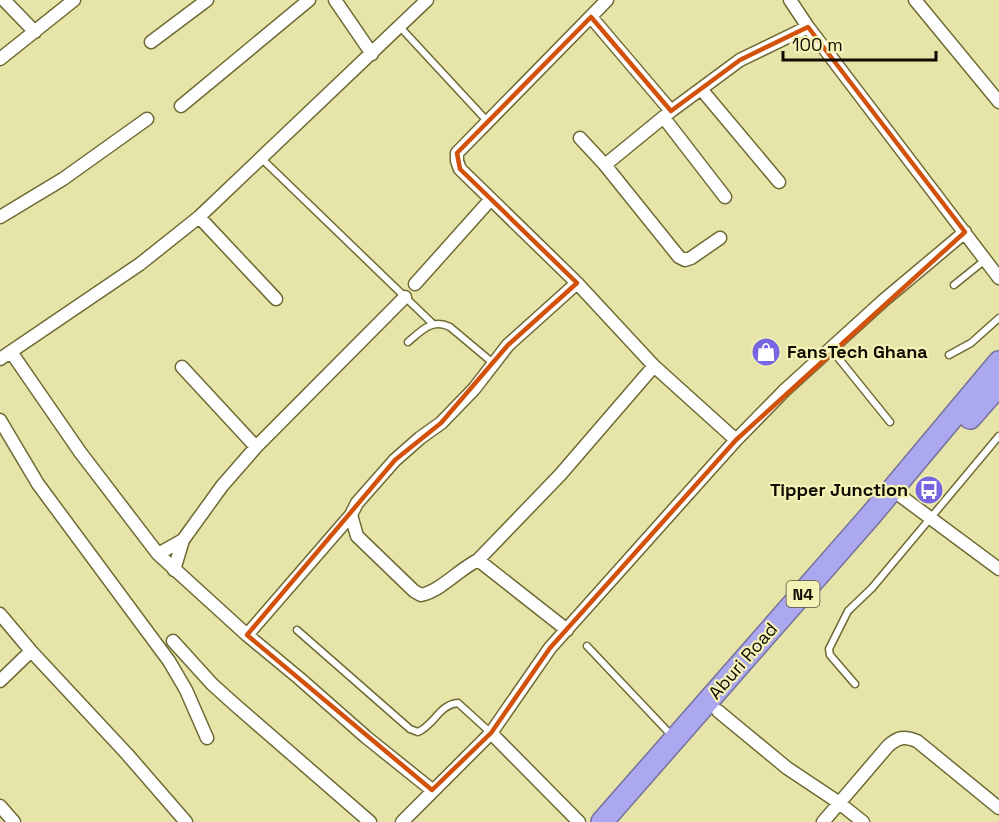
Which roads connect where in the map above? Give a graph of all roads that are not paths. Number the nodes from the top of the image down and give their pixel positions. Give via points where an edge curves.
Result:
1 (4, 0) edge
2 (207, 0) edge
3 (309, 0) edge
4 (335, 0) edge
5 (427, 0) edge
6 (607, 0) edge
7 (790, 0) edge
8 (915, 0) edge
9 (66, 3) edge
10 (591, 17) junction
11 (400, 27) junction
12 (808, 27) junction
13 (35, 32) junction
14 (151, 42) dead end
15 (372, 54) junction
16 (0, 59) edge
17 (701, 89) junction
18 (999, 102) edge
19 (181, 106) dead end
20 (668, 114) junction
21 (147, 119) dead end
22 (488, 122) junction
23 (580, 138) dead end
24 (261, 158) junction
25 (605, 165) junction
26 (779, 182) dead end
27 (725, 197) dead end
28 (491, 199) junction
29 (0, 217) edge
30 (200, 218) junction
31 (965, 232) junction
32 (720, 238) dead end
33 (985, 260) junction
34 (999, 278) edge
35 (416, 284) dead end
36 (578, 284) junction
37 (954, 285) dead end
38 (405, 297) junction
39 (276, 299) dead end
40 (999, 318) edge
41 (432, 323) junction
42 (408, 342) dead end
43 (831, 349) junction
44 (11, 352) junction
45 (949, 355) dead end
46 (0, 359) edge
47 (493, 363) junction
48 (654, 366) junction
49 (182, 367) dead end
50 (996, 379) edge
51 (0, 420) edge
52 (890, 422) dead end
53 (999, 436) edge
54 (736, 440) junction
55 (256, 447) junction
56 (902, 497) junction
57 (351, 515) junction
58 (932, 518) junction
59 (183, 540) junction
60 (158, 554) junction
61 (477, 561) junction
62 (999, 569) edge
63 (174, 570) junction
64 (0, 614) edge
65 (297, 630) dead end
66 (567, 630) junction
67 (247, 635) junction
68 (173, 641) dead end
69 (587, 646) dead end
70 (31, 651) junction
71 (0, 681) edge
72 (855, 684) dead end
73 (718, 711) junction
74 (491, 733) junction
75 (207, 738) dead end
76 (675, 739) junction
77 (432, 790) junction
78 (838, 802) junction
79 (0, 806) edge
80 (999, 808) edge
81 (14, 822) edge
82 (186, 822) edge
83 (370, 822) edge
84 (402, 822) edge
85 (579, 822) edge
86 (602, 822) edge
87 (620, 822) edge
88 (823, 822) edge
89 (863, 822) edge

1 - 13 street
2 - 14 street
3 - 19 street
4 - 15 street
5 - 11 street
6 - 10 street
7 - 12 street
8 - 18 street
9 - 13 street
10 - 20 street
10 - 22 street
11 - 15 street
11 - 22 lane
12 - 17 street via 740,60
12 - 31 street
13 - 16 street
15 - 24 street
17 - 20 street
17 - 26 street
20 - 25 street
20 - 27 street
21 - 29 street via 63,179
22 - 28 street via 457,153 457,161 460,169
23 - 25 street
24 - 30 street
24 - 38 lane
25 - 32 street via 679,257 691,258
28 - 35 street
28 - 36 street
30 - 39 street
30 - 44 street
31 - 33 street
31 - 43 street
33 - 34 street
33 - 37 lane
36 - 47 street
36 - 48 street
38 - 41 lane
38 - 55 street
40 - 45 lane via 971,343
41 - 42 lane
41 - 47 lane via 450,327
43 - 52 lane
43 - 54 street
44 - 46 street
44 - 60 street via 80,452
47 - 57 street via 441,423 394,460
48 - 54 street
48 - 61 street via 560,475
49 - 55 street
50 - 56 highway, Aburi Road / N4
50 - 76 highway, Aburi Road / N4
51 - 75 street via 38,484 169,661
53 - 58 lane
54 - 66 street
55 - 59 street
56 - 58 street
56 - 73 highway, Aburi Road / N4
57 - 61 street via 357,536 421,595
57 - 67 street
58 - 62 street
58 - 72 lane via 848,611 832,641 830,655
59 - 60 street
59 - 63 street
60 - 63 street
61 - 66 street
63 - 67 street
64 - 70 street
65 - 74 lane via 410,729 418,732 426,728 450,703 458,703
66 - 74 street
67 - 77 street
68 - 83 street via 233,704
69 - 76 lane
70 - 71 street
70 - 82 street
73 - 78 street via 787,768
73 - 87 highway, Aburi Road / N4
74 - 77 street
74 - 85 street
76 - 86 highway, Aburi Road / N4
77 - 84 street
78 - 80 street via 888,746 906,737
78 - 88 street
78 - 89 street
79 - 81 street

